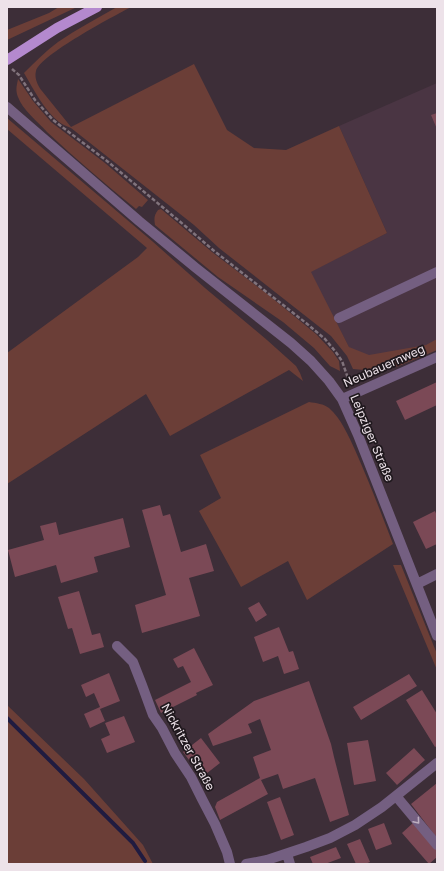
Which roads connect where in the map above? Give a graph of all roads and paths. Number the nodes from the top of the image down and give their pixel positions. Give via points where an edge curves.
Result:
1 (97, 7) edge
2 (7, 60) edge
3 (7, 65) edge
4 (7, 106) edge
5 (437, 272) edge
6 (339, 318) dead end
7 (437, 358) edge
8 (354, 394) junction
9 (342, 399) junction
10 (437, 574) edge
11 (417, 584) junction
12 (437, 636) edge
13 (117, 646) dead end
14 (437, 763) edge
15 (396, 796) junction
16 (437, 845) edge
17 (287, 854) junction
18 (230, 864) edge
19 (246, 864) edge
20 (290, 864) edge

1 - 2 main road via 57,28
3 - 8 path via 19,75 35,100 53,120 325,339 342,361
4 - 9 street, Leipziger Straße via 139,221 291,343 311,361
5 - 6 street
7 - 8 street, Neubauernweg
8 - 9 street, Neubauernweg
9 - 11 street, Leipziger Straße
10 - 11 street
11 - 12 street, Leipziger Straße
13 - 18 street, Nickritzer Straße via 133,662 153,715 215,824
14 - 15 street
15 -> 16 street
15 - 17 street via 355,825 330,838
17 - 19 street
17 - 20 street

